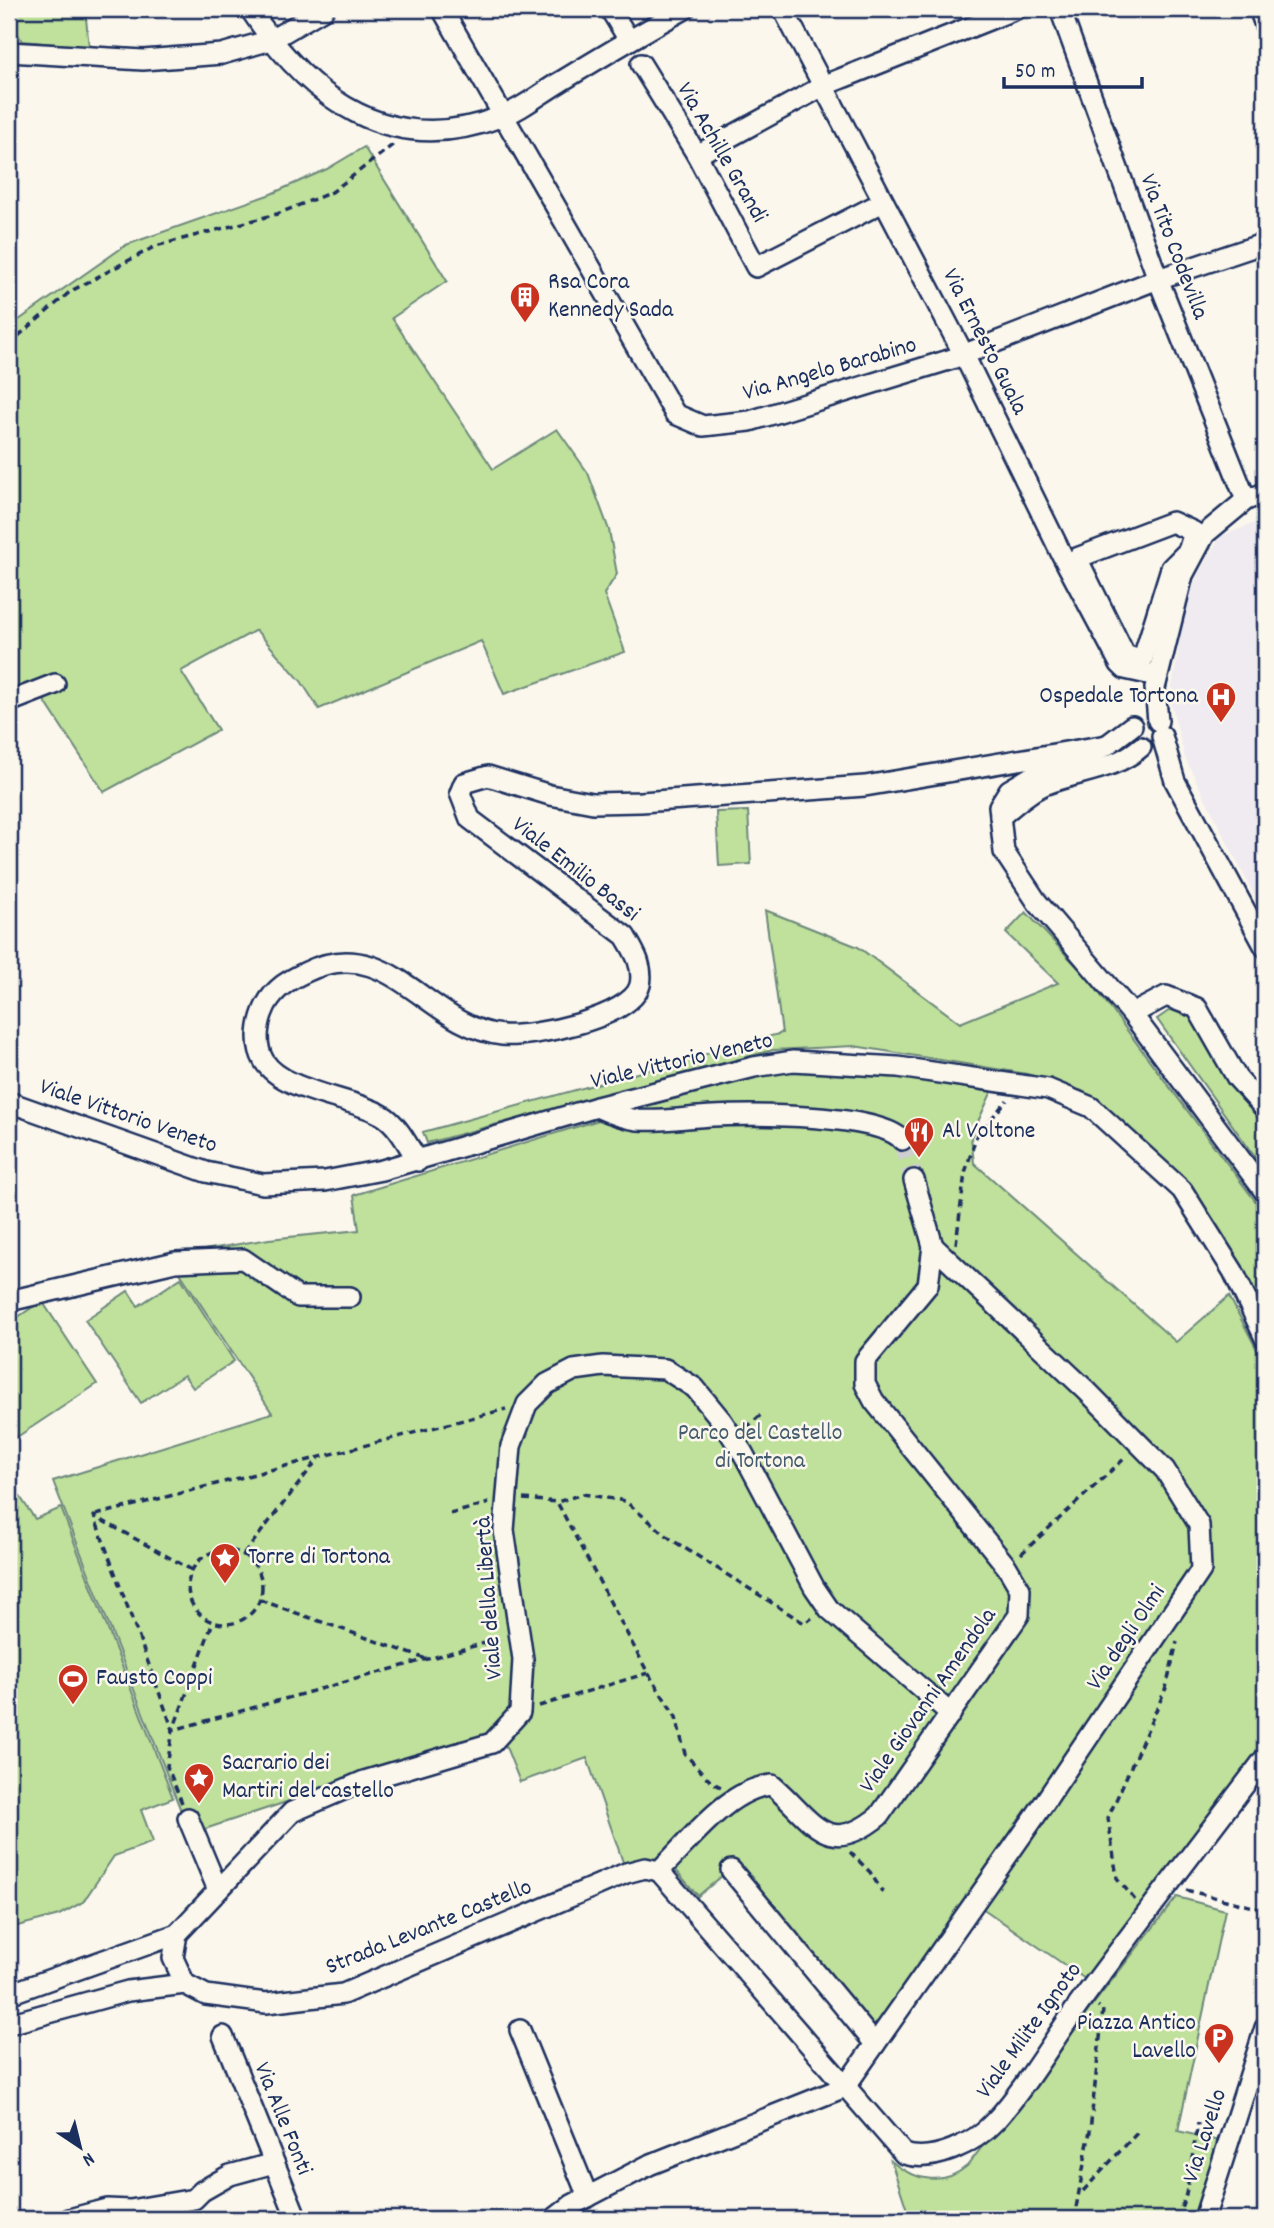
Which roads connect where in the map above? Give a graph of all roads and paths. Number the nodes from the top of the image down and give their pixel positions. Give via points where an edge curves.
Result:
1 (250, 9) edge
2 (324, 9) edge
3 (442, 9) edge
4 (610, 9) edge
5 (685, 9) edge
6 (783, 9) edge
7 (1016, 9) edge
8 (1060, 9) edge
9 (1259, 9) edge
10 (1265, 25) edge
11 (271, 40) junction
12 (629, 40) junction
13 (9, 52) edge
14 (641, 64) dead end
15 (824, 85) junction
16 (503, 116) junction
17 (412, 130) junction
18 (696, 155) junction
19 (883, 202) junction
20 (1265, 243) edge
21 (1158, 279) junction
22 (9, 344) edge
23 (964, 355) junction
24 (1265, 493) edge
25 (1246, 500) junction
26 (1212, 528) junction
27 (1062, 555) junction
28 (1142, 662) joint
29 (1156, 682) junction
30 (55, 684) dead end
31 (9, 702) edge
32 (1146, 733) junction
33 (1107, 745) junction
34 (1000, 817) junction
35 (1265, 947) edge
36 (1132, 1014) junction
37 (1020, 1085) junction
38 (9, 1102) edge
39 (597, 1107) junction
40 (1265, 1109) edge
41 (902, 1140) dead end
42 (418, 1161) junction
43 (914, 1180) tunnel mouth
44 (1265, 1192) edge
45 (933, 1245) junction
46 (956, 1267) junction
47 (350, 1297) dead end
48 (9, 1301) edge
49 (1265, 1338) edge
50 (527, 1404) junction
51 (1139, 1444) junction
52 (319, 1458) junction
53 (507, 1498) junction
54 (557, 1502) junction
55 (450, 1514) dead end
56 (94, 1516) junction
57 (244, 1554) junction
58 (1007, 1567) junction
59 (192, 1570) junction
60 (260, 1600) junction
61 (830, 1609) junction
62 (213, 1622) junction
63 (518, 1634) junction
64 (1177, 1640) dead end
65 (428, 1659) junction
66 (648, 1674) junction
67 (520, 1712) junction
68 (951, 1714) junction
69 (173, 1730) junction
70 (1265, 1758) edge
71 (736, 1795) junction
72 (188, 1818) joint
73 (837, 1837) junction
74 (731, 1870) dead end
75 (659, 1871) junction
76 (218, 1890) junction
77 (1182, 1890) dead end
78 (883, 1892) dead end
79 (1265, 1910) edge
80 (1146, 1914) junction
81 (177, 1934) junction
82 (185, 1984) junction
83 (9, 1994) edge
84 (1085, 1996) junction
85 (9, 2024) edge
86 (1265, 2028) edge
87 (520, 2030) dead end
88 (223, 2036) dead end
89 (875, 2044) junction
90 (845, 2087) junction
91 (1198, 2123) dead end
92 (1138, 2132) dead end
93 (274, 2164) junction
94 (1081, 2192) junction
95 (587, 2197) junction
96 (69, 2219) edge
97 (298, 2219) edge
98 (554, 2219) edge
99 (1074, 2219) edge
100 (1177, 2219) edge
101 (1204, 2219) edge

1 - 11 street
2 - 11 street
3 - 16 street, Via Angelo Barabino
4 - 12 street
5 - 12 street
6 - 15 street, Via Ernesto Guala
7 - 15 street
8 - 21 street, Via Tito Codevilla
9 - 10 street
11 - 13 street via 222,54 143,60
11 - 17 street via 319,90 366,120
12 - 16 street
14 - 18 street, Via Achille Grandi
15 - 18 street
15 - 19 street, Via Ernesto Guala
16 - 17 street via 467,128
16 - 23 street, Via Angelo Barabino via 675,414 704,426 750,421
17 - 22 path via 332,192 277,214 156,246 83,284
18 - 19 street, Via Achille Grandi via 757,267
19 - 23 street, Via Ernesto Guala
20 - 21 street, Via Angelo Barabino
21 - 23 street, Via Angelo Barabino
21 - 25 street, Via Tito Codevilla
23 - 27 street, Via Ernesto Guala
24 - 25 street
25 - 26 street
26 - 27 street via 1175,514
26 - 29 street via 1177,592
27 - 29 street, Via Ernesto Guala via 1120,663
28 - 28 street via 1171,568 1188,551 1194,532 1172,522 1077,558 1125,654
29 - 32 street
30 - 31 street
32 - 33 street
32 - 34 street via 1129,757 1034,790
32 - 35 street
33 - 34 street via 1016,785 1003,798
33 - 42 street, Viale Emilio Bassi via 865,786 641,802 593,803 488,776 464,783 460,793 470,819 625,936 639,960 640,986 628,1002 605,1016 503,1035 468,1028 378,967 348,963 314,968 285,982 260,1018 258,1042 264,1060 278,1076 383,1116
34 - 36 street via 1003,852 1011,867
36 - 40 street via 1166,996 1197,1008 1237,1078
36 - 44 street
37 - 39 street, Viale Vittorio Veneto via 898,1067 793,1061
37 - 46 path via 976,1137 958,1214
37 - 49 street, Viale Vittorio Veneto via 1048,1089 1091,1107 1182,1190 1233,1271
38 - 42 street, Viale Vittorio Veneto via 206,1172 263,1184 325,1181
39 - 41 street via 639,1120 717,1115 843,1121 884,1127
39 - 42 street, Viale Vittorio Veneto
43 - 45 street
45 - 46 street, Via degli Olmi
45 - 58 street, Viale Giovanni Amendola via 928,1285 865,1361 865,1384
46 - 51 street, Via degli Olmi
47 - 48 street via 298,1297 243,1259 175,1262
50 - 52 path
50 - 53 street, Viale della Libertà via 511,1446
50 - 61 street, Viale della Libertà via 547,1384 574,1370 603,1366 665,1369 695,1388 743,1453
51 - 58 path
51 - 89 street, Via degli Olmi via 1165,1470 1199,1525 1201,1570
52 - 56 path
52 - 57 path
53 - 54 path
53 - 55 path
53 - 63 street, Viale della Libertà via 504,1530
54 - 61 path via 583,1494 625,1501 672,1540 804,1623
54 - 66 path
56 - 59 path
56 - 69 path
57 - 59 path via 220,1549
57 - 60 path via 262,1579
58 - 68 street, Viale Giovanni Amendola via 1020,1589 1019,1615
59 - 62 path via 190,1601
60 - 62 path via 246,1618
60 - 65 path
61 - 68 street, Viale della Libertà
62 - 69 path
63 - 65 path
63 - 67 street, Viale della Libertà via 523,1659
64 - 80 path via 1166,1688 1108,1818 1117,1878
65 - 69 path
66 - 67 path
66 - 71 path via 676,1717 685,1754 711,1782
67 - 76 street, Viale della Libertà via 492,1743 364,1781 292,1812
68 - 73 street, Viale Giovanni Amendola via 879,1816 860,1832
69 - 72 path via 167,1766
70 - 80 street, Viale Milite Ignoto
71 - 73 street via 772,1786 820,1831
71 - 75 street
72 - 76 street
73 - 78 path
74 - 89 street
75 - 82 street, Strada Levante Castello via 645,1868 626,1873 343,1994 266,2003 206,1994
75 - 90 street, Viale Milite Ignoto
76 - 81 street, Viale della Libertà
77 - 79 path
80 - 84 street, Viale Milite Ignoto
81 - 82 street via 173,1958
81 - 83 street
82 - 85 street, Strada Levante Castello via 128,1991
84 - 90 street, Viale Milite Ignoto via 993,2123 932,2157 904,2154
84 - 94 path via 1103,2010
86 - 101 street, Via Lavello
87 - 95 street
88 - 93 street, Via Alle Fonti
89 - 90 street, Via degli Olmi
90 - 95 street via 649,2165
91 - 100 path
92 - 94 path
93 - 96 street via 230,2175 194,2199 130,2210 107,2209
93 - 97 street, Via Alle Fonti
94 - 99 path
95 - 98 street

